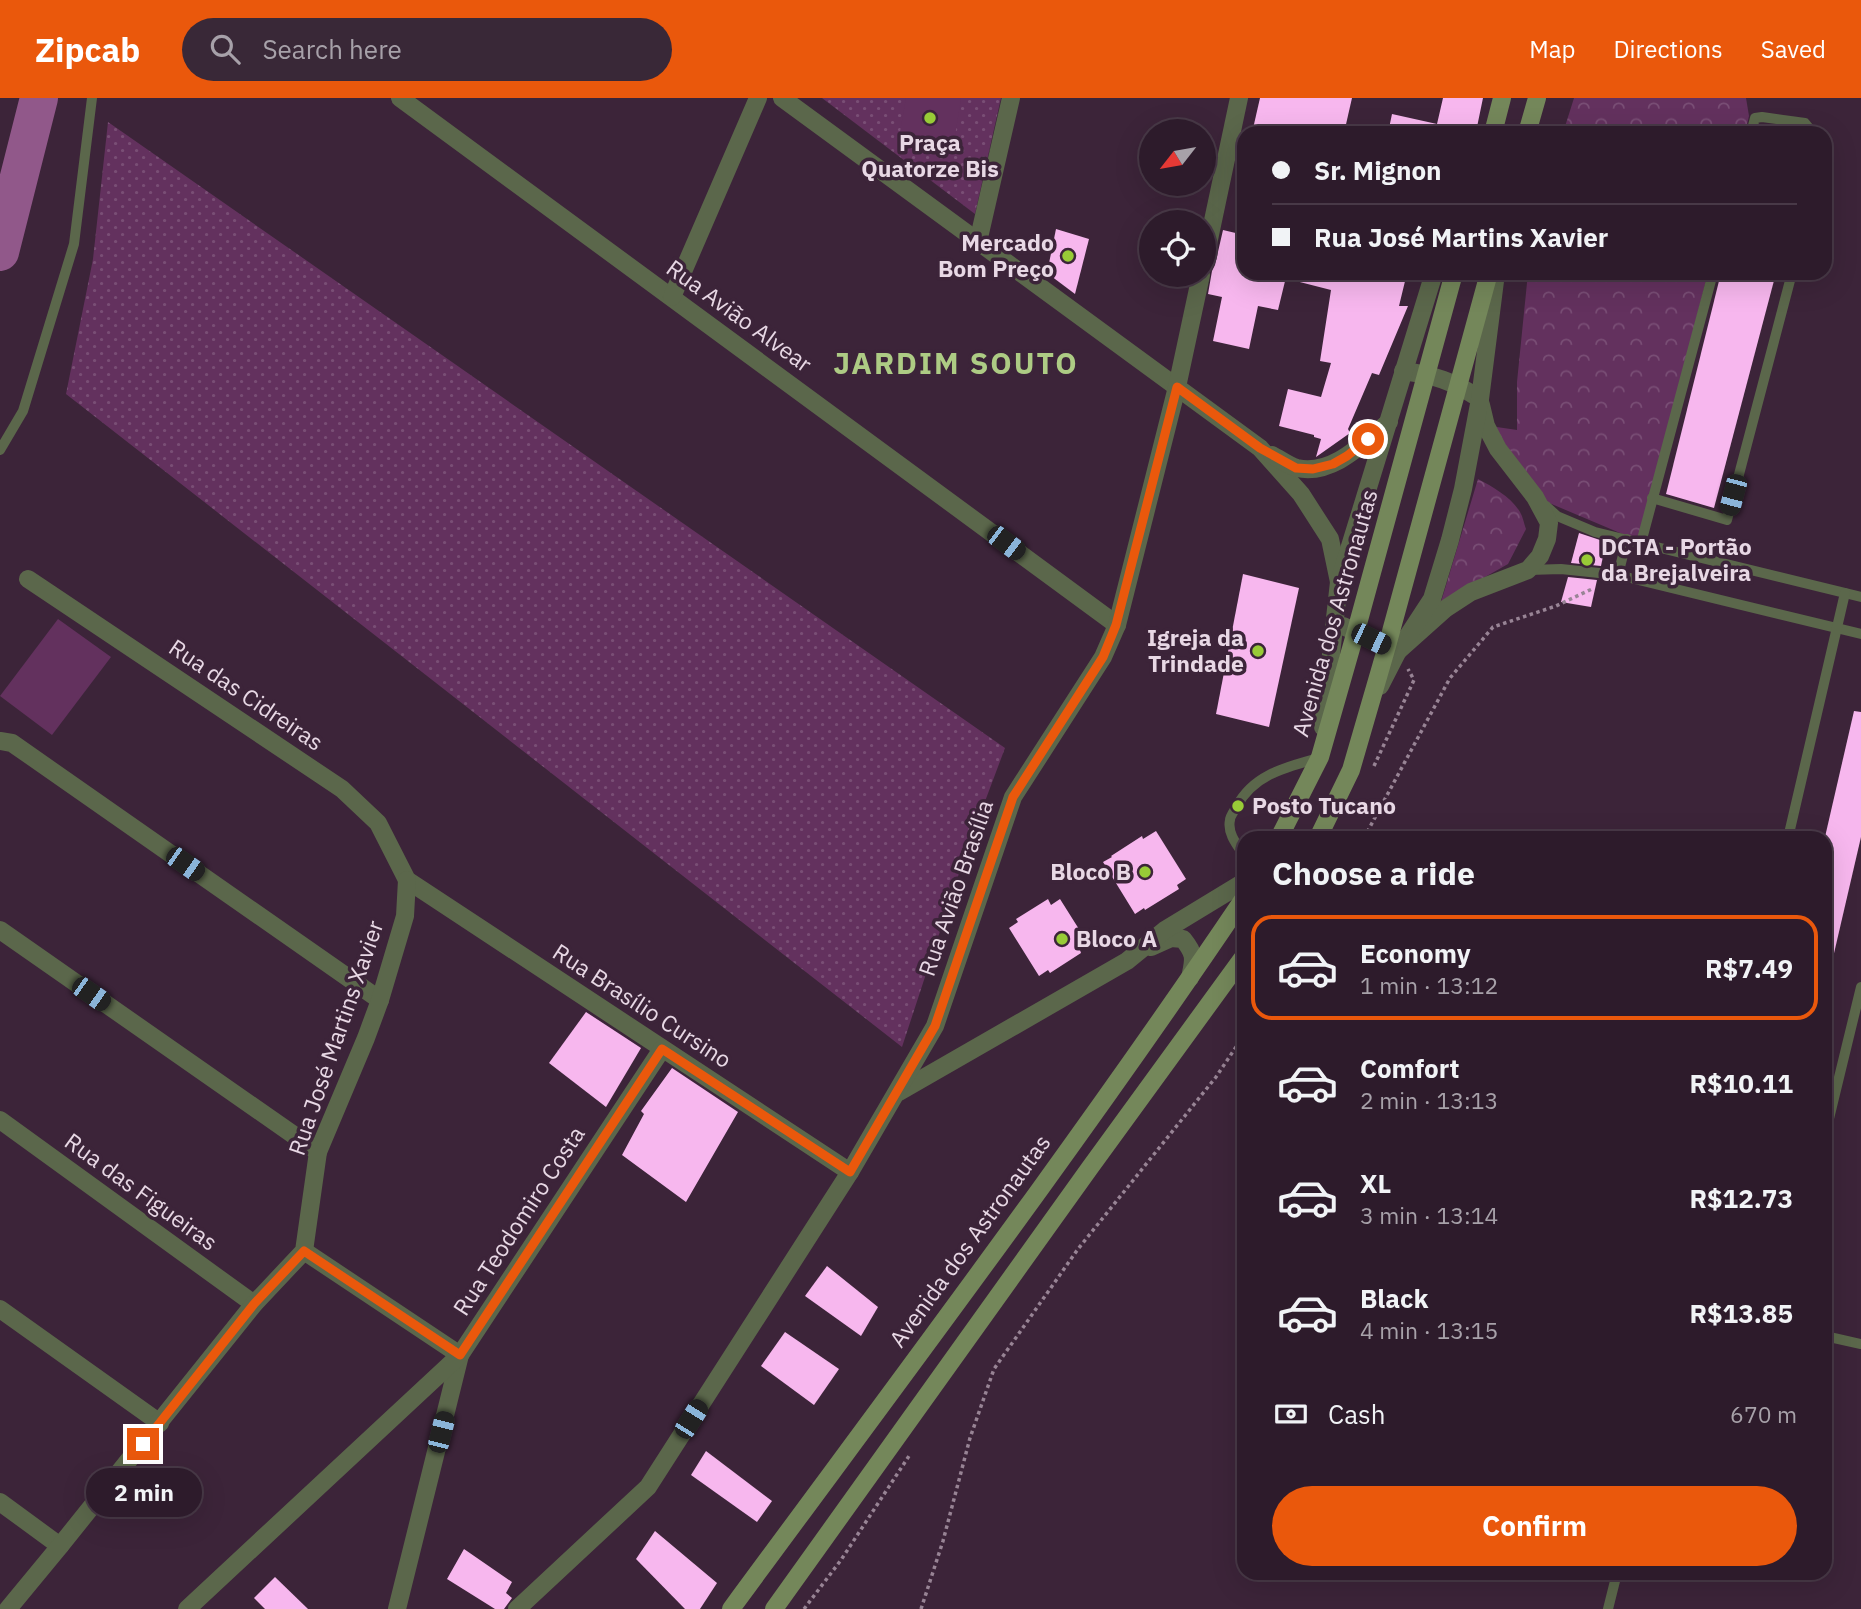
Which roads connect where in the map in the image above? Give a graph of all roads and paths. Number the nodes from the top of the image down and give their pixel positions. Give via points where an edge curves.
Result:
1 (92, 98) edge
2 (400, 98) edge
3 (758, 98) edge
4 (782, 98) edge
5 (1011, 98) edge
6 (1239, 98) edge
7 (1502, 98) edge
8 (1537, 98) edge
9 (1495, 126) edge
10 (1529, 126) edge
11 (1753, 126) edge
12 (1807, 126) edge
13 (1215, 210) edge
14 (978, 242) junction
15 (1432, 280) edge
16 (1452, 280) edge
17 (1487, 280) edge
18 (1495, 280) edge
19 (1711, 280) edge
20 (1791, 280) edge
21 (1199, 287) edge
22 (672, 297) junction
23 (1403, 371) junction
24 (1426, 374) junction
25 (1458, 384) junction
26 (1177, 387) junction
27 (1480, 399) junction
28 (1389, 422) junction
29 (1260, 448) junction
30 (0, 450) edge
31 (1535, 496) junction
32 (1652, 498) junction
33 (1627, 539) junction
34 (1640, 543) junction
35 (1528, 570) junction
36 (1618, 575) junction
37 (28, 579) dead end
38 (1339, 582) junction
39 (1846, 593) junction
40 (1861, 597) edge
41 (1336, 623) junction
42 (1116, 625) junction
43 (1837, 628) junction
44 (1356, 631) junction
45 (1861, 634) edge
46 (1393, 649) junction
47 (0, 741) edge
48 (1320, 757) junction
49 (1283, 831) edge
50 (1321, 831) edge
51 (1368, 831) edge
52 (1790, 831) edge
53 (1237, 845) edge
54 (407, 880) junction
55 (1237, 886) edge
56 (1237, 908) edge
57 (0, 930) edge
58 (1127, 961) junction
59 (1237, 966) edge
60 (1190, 979) junction
61 (1861, 987) edge
62 (380, 1000) junction
63 (1237, 1046) edge
64 (662, 1049) junction
65 (896, 1094) junction
66 (1832, 1106) edge
67 (0, 1121) edge
68 (318, 1152) junction
69 (850, 1172) junction
70 (304, 1251) junction
71 (254, 1304) junction
72 (0, 1309) edge
73 (1832, 1338) edge
74 (1861, 1345) edge
75 (460, 1355) junction
76 (160, 1423) junction
77 (0, 1502) edge
78 (60, 1546) junction
79 (1615, 1580) edge
80 (8, 1609) edge
81 (187, 1609) edge
82 (397, 1609) edge
83 (517, 1609) edge
84 (731, 1609) edge
85 (774, 1609) edge
86 (921, 1609) edge
87 (1608, 1609) edge

1 - 30 lane via 74,244 23,411
2 - 22 street, Rua Avião Alvear
3 - 22 street
4 - 14 street
5 - 14 street
6 - 13 street
7 - 9 main road
8 - 10 main road
11 - 12 lane via 1755,118 1762,117
14 - 26 street
15 - 23 street
16 - 24 main road, Avenida dos Astronautas
17 - 25 main road
18 - 27 street
19 - 32 lane
20 - 32 lane via 1727,520
21 - 26 street, Rua Avião Brasília
22 - 42 street, Rua Avião Alvear
23 - 24 street
23 - 28 street
24 - 25 street
24 - 44 main road, Avenida dos Astronautas
25 - 27 street
25 - 46 main road
26 - 29 street
26 - 42 street, Rua Avião Brasília
27 - 31 street via 1486,426 1498,449
27 - 46 street via 1463,489 1432,599
28 - 29 street via 1347,456 1313,469 1296,468
28 - 38 street
29 - 38 street via 1301,494 1329,539
31 - 33 lane via 1557,516
31 - 35 street via 1549,523 1541,556
32 - 34 lane
33 - 34 lane
33 - 36 lane
34 - 39 lane
35 - 36 lane
35 - 46 street via 1471,592
36 - 43 lane
36 - 51 path via 1556,606 1493,627 1450,678
37 - 54 street, Rua das Cidreiras via 342,789 377,823
38 - 41 street
39 - 40 lane
39 - 43 lane
41 - 44 street
41 - 48 street
42 - 65 street, Rua Avião Brasília via 1103,657 1013,797 935,1026
43 - 45 lane
43 - 52 lane
44 - 46 street
44 - 48 main road, Avenida dos Astronautas
46 - 50 main road via 1370,704 1351,770
47 - 62 street via 12,743
48 - 49 main road, Avenida dos Astronautas
48 - 53 lane via 1261,778 1243,795 1229,821
54 - 62 street, Rua José Martins Xavier via 405,916
54 - 64 street, Rua Brasílio Cursino
55 - 58 street via 1165,930
56 - 60 main road, Avenida dos Astronautas
57 - 68 street
58 - 60 street via 1154,945 1183,939 1194,960
58 - 65 street
59 - 85 main road
60 - 84 main road, Avenida dos Astronautas
61 - 66 lane
62 - 68 street, Rua José Martins Xavier
63 - 86 path via 1078,1249 993,1369
64 - 69 street, Rua Brasílio Cursino
64 - 75 street, Rua Teodomiro Costa
65 - 69 street, Rua Avião Brasília
67 - 71 street, Rua das Figueiras
68 - 70 street, Rua José Martins Xavier
69 - 83 street, Rua Avião Brasília via 648,1487
70 - 71 street
70 - 75 street
71 - 76 street
72 - 76 street
73 - 74 lane
75 - 81 street, Rua Teodomiro Costa
75 - 82 street
76 - 78 street
77 - 78 street
78 - 80 street
79 - 87 lane

